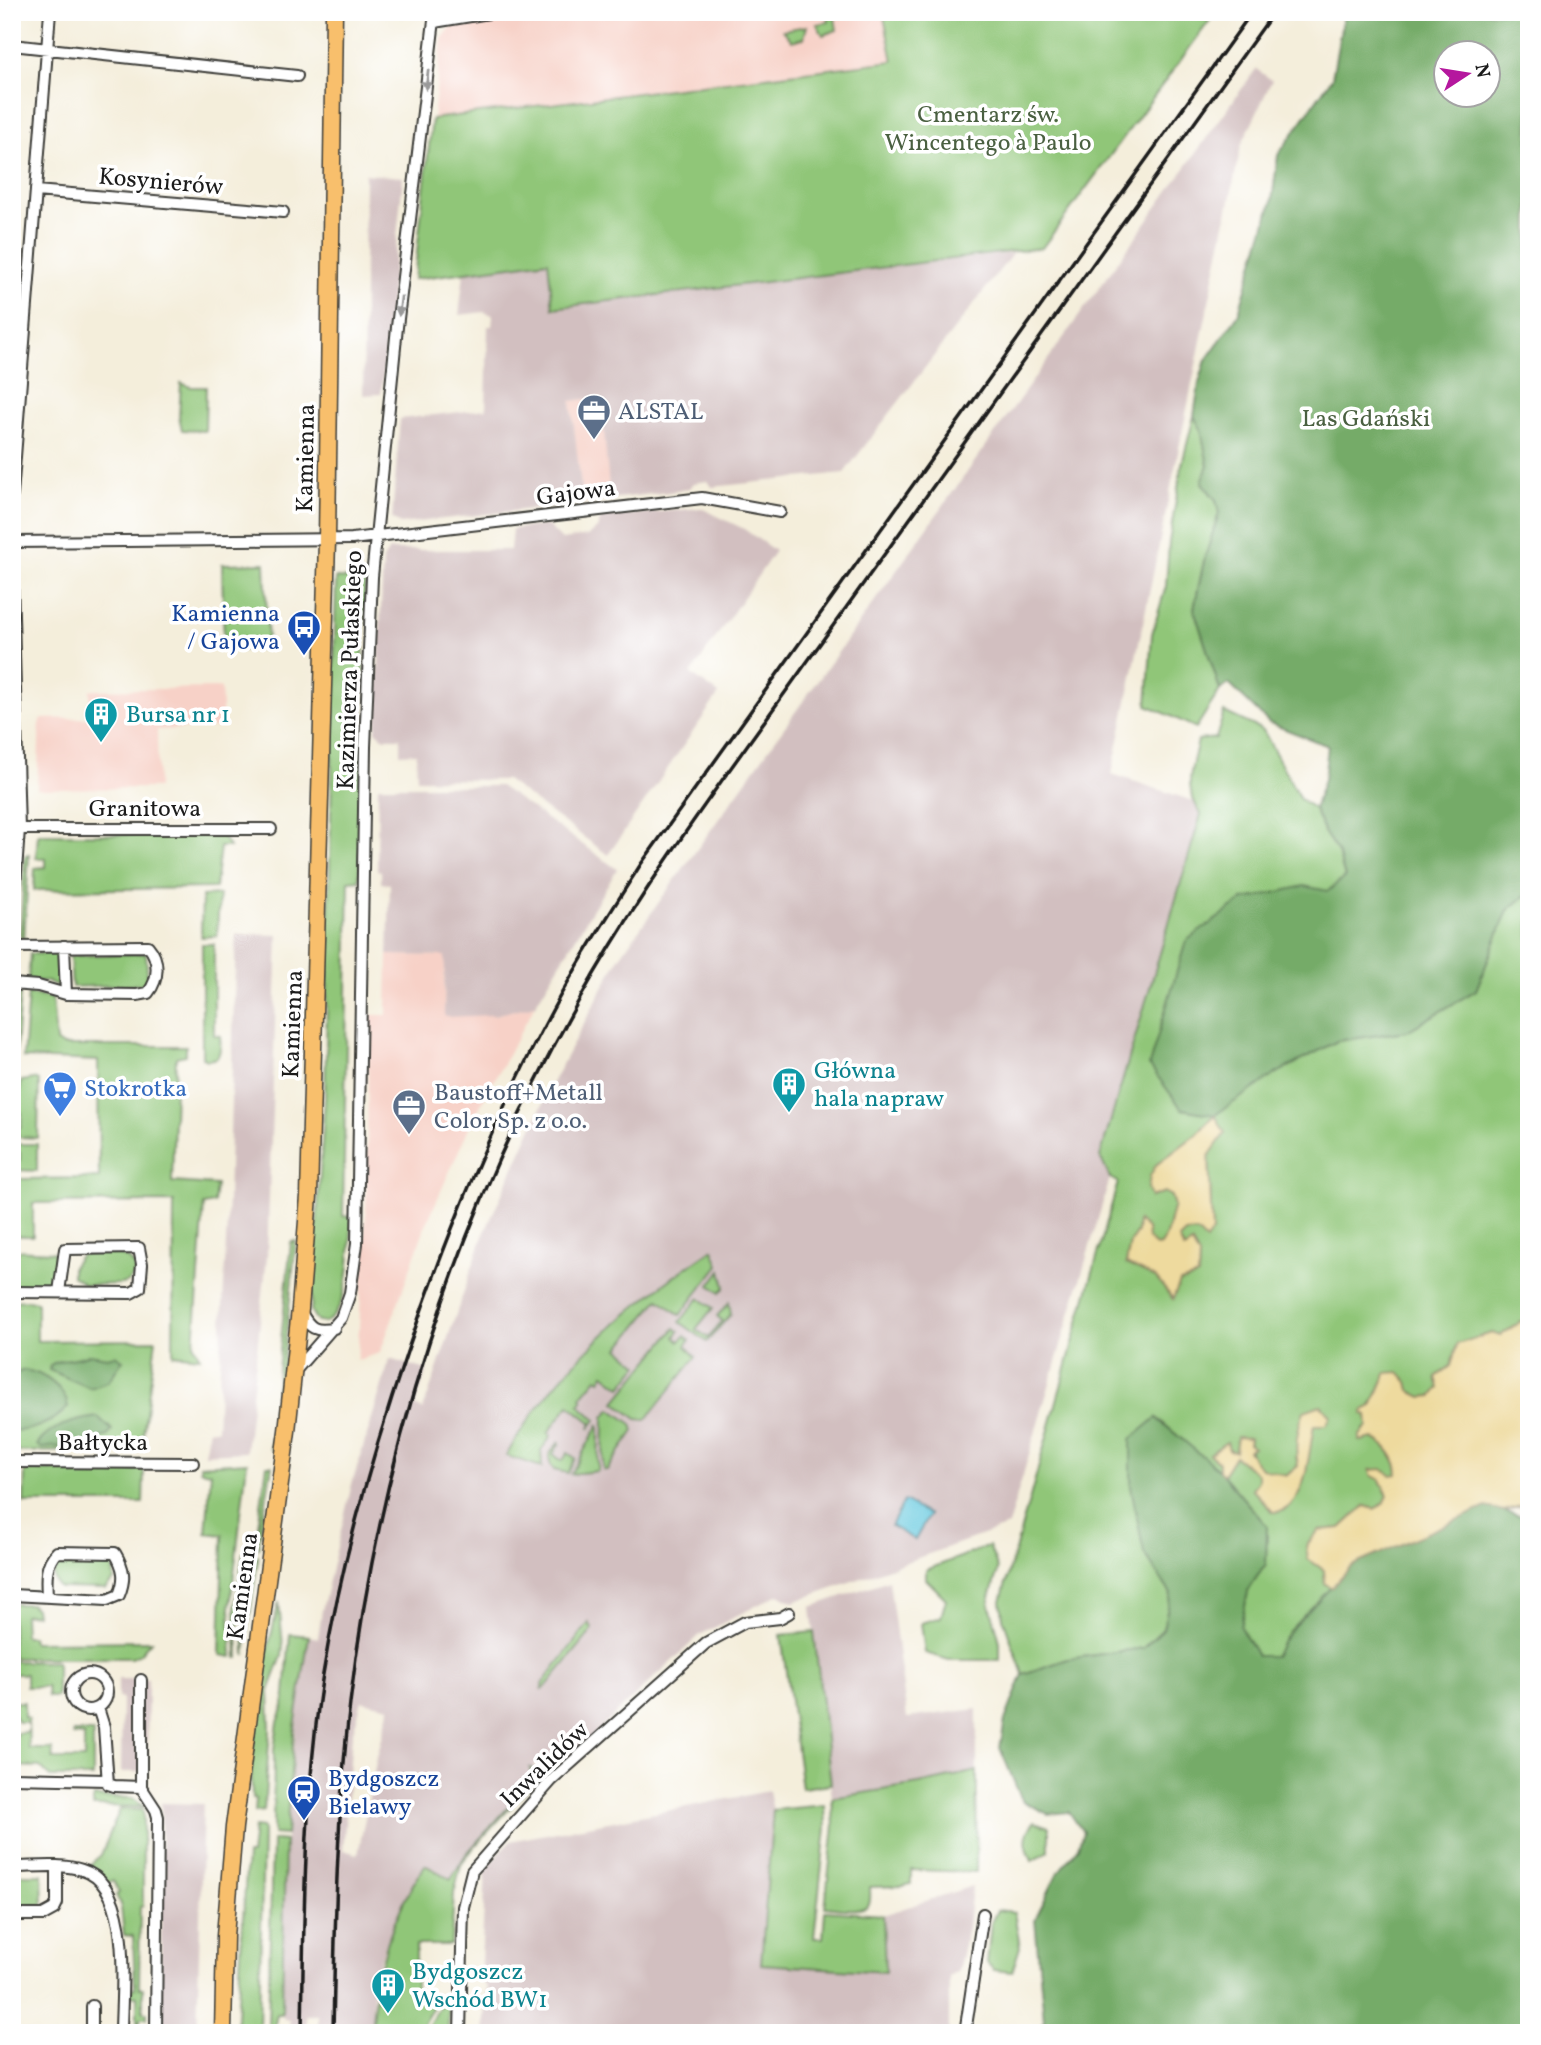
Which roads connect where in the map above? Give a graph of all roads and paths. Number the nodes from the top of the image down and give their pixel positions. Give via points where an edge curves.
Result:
1 (50, 12) edge
2 (334, 12) edge
3 (495, 12) edge
4 (435, 17) edge
5 (12, 45) edge
6 (47, 50) junction
7 (297, 76) dead end
8 (36, 191) junction
9 (283, 212) dead end
10 (12, 495) edge
11 (780, 512) dead end
12 (375, 537) junction
13 (327, 540) junction
14 (12, 542) edge
15 (12, 580) edge
16 (19, 829) junction
17 (271, 829) dead end
18 (12, 929) edge
19 (64, 946) junction
20 (12, 947) edge
21 (12, 984) edge
22 (66, 994) junction
23 (12, 1292) edge
24 (59, 1292) junction
25 (300, 1309) junction
26 (334, 1328) junction
27 (294, 1372) junction
28 (12, 1462) edge
29 (193, 1463) dead end
30 (12, 1595) edge
31 (47, 1595) junction
32 (789, 1613) dead end
33 (141, 1680) dead end
34 (98, 1709) dead end
35 (12, 1720) edge
36 (12, 1737) edge
37 (12, 1778) edge
38 (107, 1780) junction
39 (141, 1787) junction
40 (12, 1867) edge
41 (57, 1867) junction
42 (12, 1914) edge
43 (983, 1914) dead end
44 (92, 2006) dead end
45 (92, 2033) edge
46 (121, 2033) edge
47 (156, 2033) edge
48 (223, 2033) edge
49 (460, 2033) edge
50 (965, 2033) edge

1 - 6 street
2 - 13 main road, Kamienna
3 - 4 street
4 -> 12 street, Kazimierza Pułaskiego
5 - 6 street
6 - 7 street
6 - 8 street
8 - 9 street, Kosynierów
8 - 10 street
11 - 12 street, Gajowa via 702,498
12 - 13 street, Gajowa
12 - 26 street, Kazimierza Pułaskiego via 365,747 357,1244 347,1306
13 - 14 street
13 - 25 main road, Kamienna via 313,1085
15 - 16 street
16 - 17 street, Granitowa
16 - 18 street
19 - 20 street
19 - 22 street
19 - 22 street via 148,946 155,954 156,969 156,983 148,993
21 - 22 street
23 - 24 street
24 - 24 street via 131,1293 140,1288 139,1248 65,1249
25 - 26 street via 315,1330
25 - 27 main road, Kamienna
26 - 27 street, Kazimierza Pułaskiego
27 - 48 main road, Kamienna via 234,1826
28 - 29 street, Bałtycka
30 - 31 street
31 - 31 street via 107,1600 119,1595 122,1566 115,1553 57,1552 46,1576
32 - 49 street, Inwalidów via 745,1622 706,1643 552,1780 471,1871 463,1907
33 - 39 street
34 - 38 street via 104,1727
35 - 36 street
37 - 38 street
38 - 39 street via 111,1786
39 - 47 street via 158,1817
40 - 41 street
41 - 42 street via 54,1909 43,1914
41 - 46 street via 93,1875 115,1904
43 - 50 street
44 - 45 street

